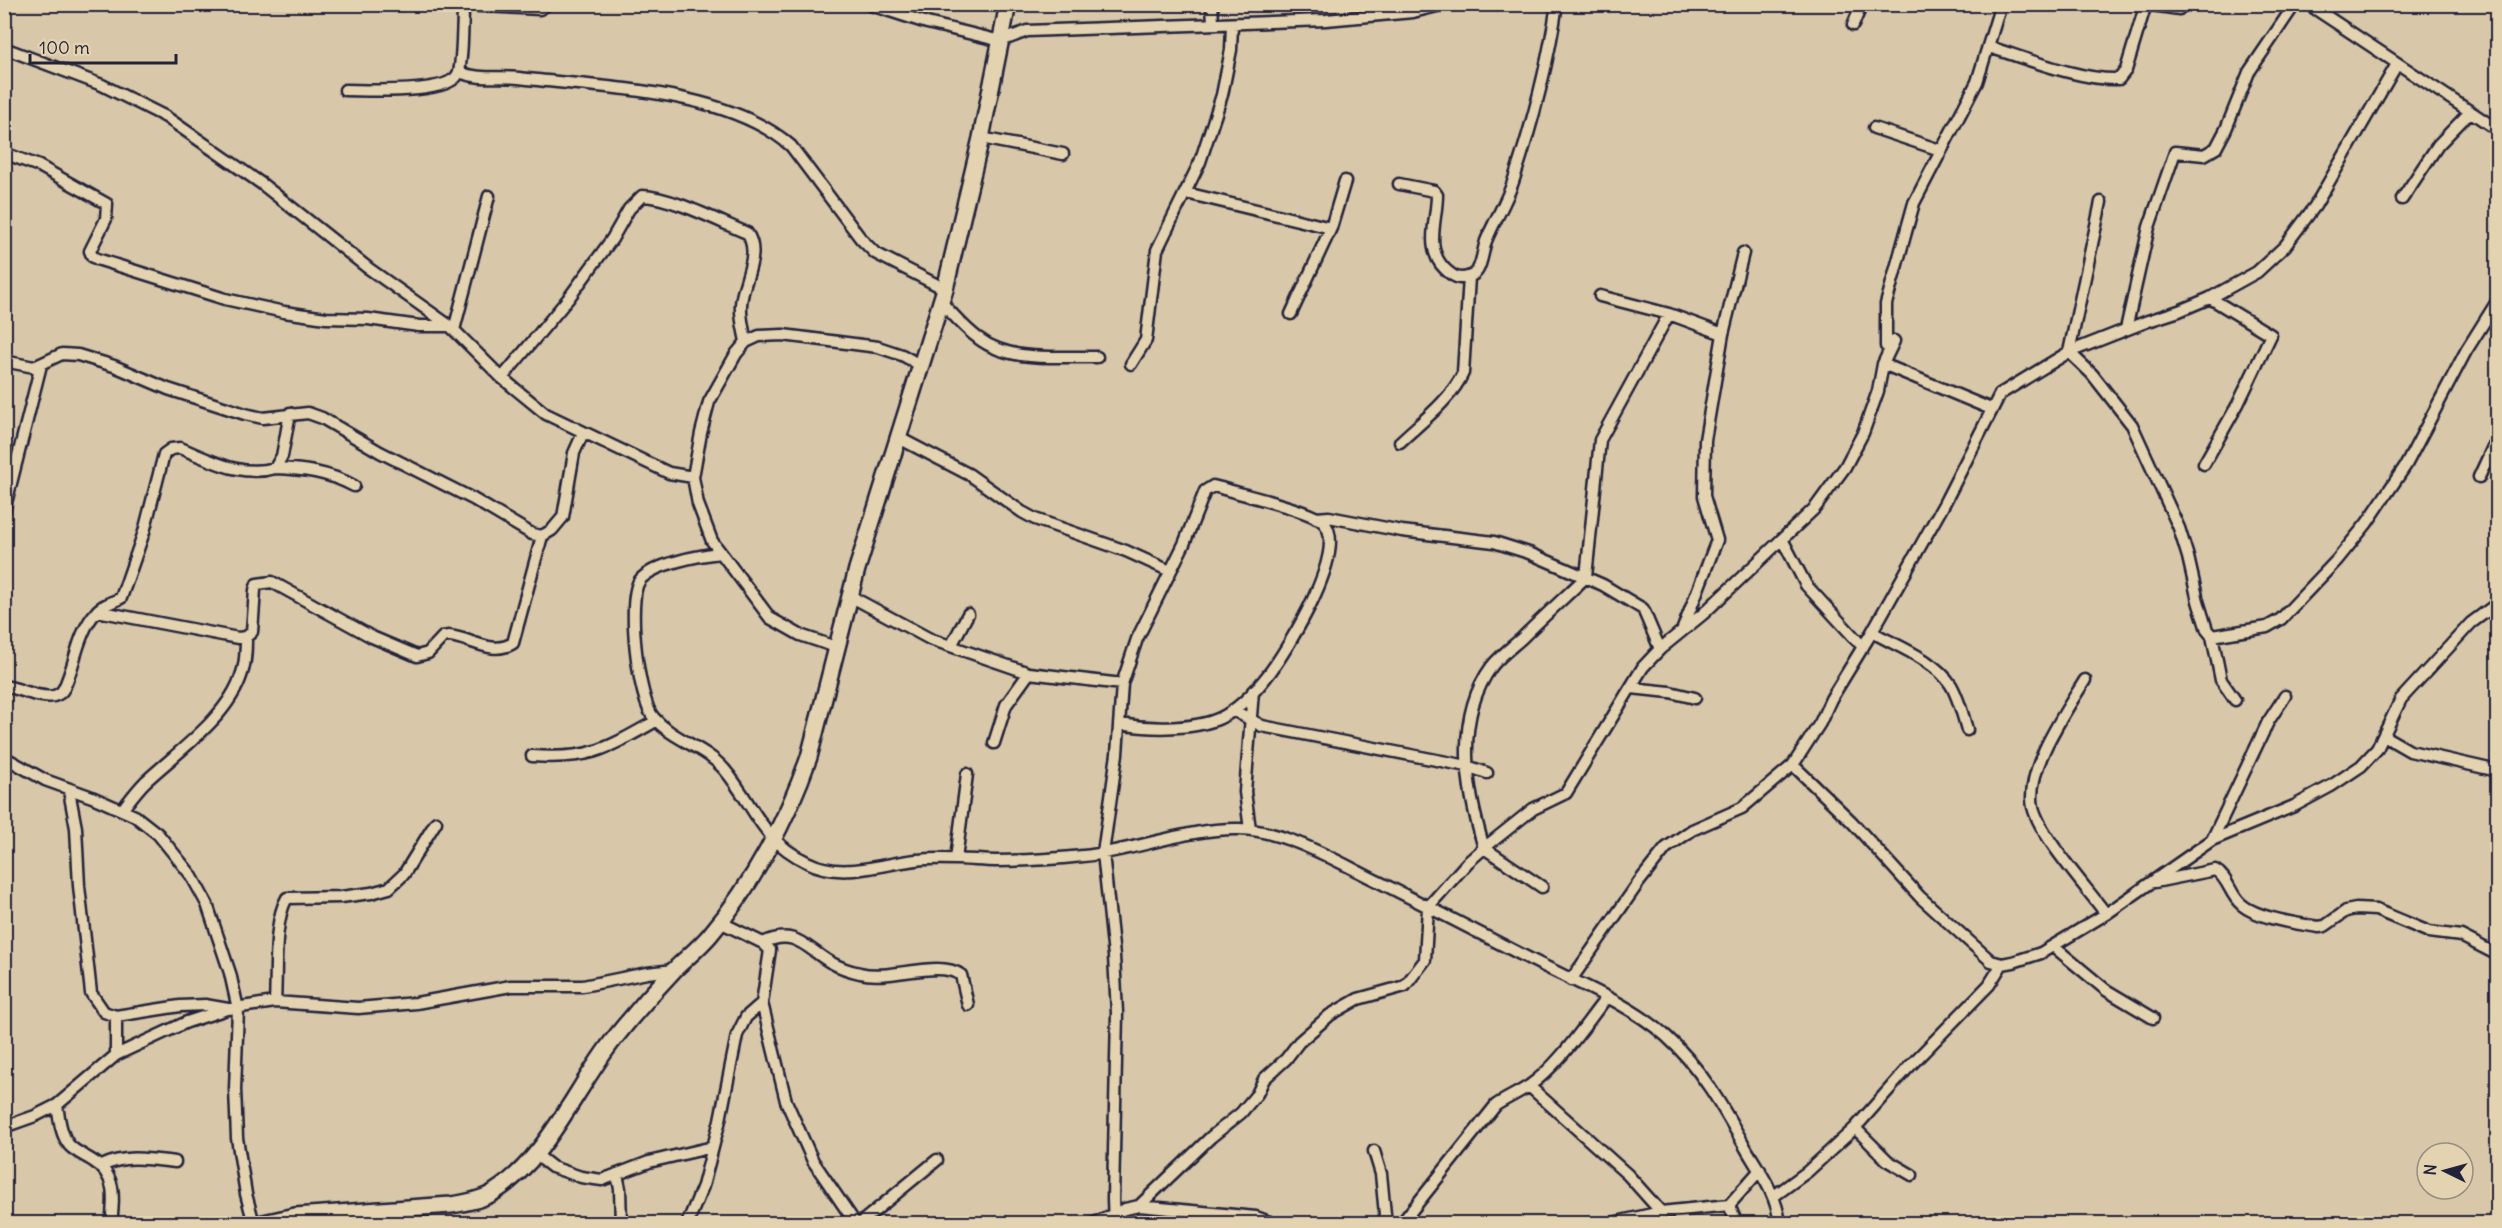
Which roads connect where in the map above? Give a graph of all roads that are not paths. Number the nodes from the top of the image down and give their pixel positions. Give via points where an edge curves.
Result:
1 (548, 4) edge
2 (868, 4) edge
3 (1212, 4) edge
4 (1445, 4) edge
5 (1557, 4) edge
6 (1862, 4) edge
7 (2001, 4) edge
8 (2183, 4) edge
9 (2295, 4) edge
10 (2308, 4) edge
11 (463, 5) edge
12 (1007, 8) edge
13 (1387, 10) edge
14 (1213, 24) junction
15 (1232, 24) junction
16 (1853, 25) dead end
17 (1027, 31) junction
18 (1001, 41) junction
19 (1989, 47) junction
20 (4, 48) edge
21 (2397, 64) junction
22 (460, 72) junction
23 (345, 90) dead end
24 (2470, 112) junction
25 (1874, 128) dead end
26 (2498, 130) edge
27 (981, 138) junction
28 (1940, 150) junction
29 (4, 153) edge
30 (1063, 154) dead end
31 (1345, 181) dead end
32 (1399, 184) dead end
33 (1186, 193) junction
34 (489, 196) dead end
35 (2402, 199) dead end
36 (2101, 202) dead end
37 (1331, 228) junction
38 (1743, 252) dead end
39 (1469, 277) junction
40 (943, 295) junction
41 (1600, 296) dead end
42 (2210, 298) junction
43 (2498, 300) edge
44 (1291, 314) dead end
45 (1669, 314) junction
46 (452, 328) junction
47 (2126, 329) junction
48 (1723, 334) junction
49 (747, 342) junction
50 (2069, 352) junction
51 (1097, 357) dead end
52 (4, 361) edge
53 (920, 364) junction
54 (1131, 364) dead end
55 (1883, 364) junction
56 (41, 365) junction
57 (502, 378) junction
58 (1991, 409) junction
59 (290, 413) junction
60 (583, 433) junction
61 (2498, 436) edge
62 (897, 437) junction
63 (1400, 442) dead end
64 (2204, 464) dead end
65 (275, 468) junction
66 (693, 477) junction
67 (2479, 477) dead end
68 (354, 486) dead end
69 (4, 511) edge
70 (1316, 518) junction
71 (542, 536) junction
72 (1782, 539) junction
73 (721, 553) junction
74 (1170, 571) junction
75 (1586, 577) junction
76 (850, 596) junction
77 (2498, 603) edge
78 (97, 611) junction
79 (968, 614) dead end
80 (1872, 632) junction
81 (1680, 634) junction
82 (2212, 636) junction
83 (246, 637) junction
84 (951, 646) junction
85 (836, 647) junction
86 (1863, 647) junction
87 (1660, 649) junction
88 (1029, 673) junction
89 (2085, 680) dead end
90 (1122, 684) junction
91 (4, 686) edge
92 (1631, 688) junction
93 (1253, 691) junction
94 (2284, 696) dead end
95 (1695, 698) dead end
96 (2235, 700) dead end
97 (1233, 710) junction
98 (1251, 720) junction
99 (656, 721) junction
100 (1119, 724) junction
101 (1967, 730) dead end
102 (2384, 736) junction
103 (994, 743) dead end
104 (532, 756) dead end
105 (4, 757) edge
106 (1793, 765) junction
107 (1467, 766) junction
108 (2498, 771) edge
109 (1487, 773) dead end
110 (967, 774) dead end
111 (69, 791) junction
112 (122, 810) junction
113 (436, 822) dead end
114 (1250, 829) junction
115 (772, 839) junction
116 (2212, 840) junction
117 (1484, 848) junction
118 (1103, 853) junction
119 (956, 859) junction
120 (2151, 883) junction
121 (1542, 887) dead end
122 (1428, 907) junction
123 (2106, 914) junction
124 (720, 922) junction
125 (763, 944) junction
126 (2053, 946) junction
127 (2498, 955) edge
128 (2002, 964) junction
129 (674, 970) junction
130 (1571, 980) junction
131 (1607, 997) junction
132 (275, 1002) junction
133 (762, 1003) junction
134 (968, 1005) dead end
135 (233, 1009) junction
136 (116, 1016) junction
137 (2153, 1018) dead end
138 (116, 1055) junction
139 (1529, 1086) junction
140 (57, 1105) junction
141 (4, 1127) edge
142 (1855, 1128) junction
143 (713, 1147) junction
144 (1374, 1151) dead end
145 (534, 1153) junction
146 (937, 1160) dead end
147 (175, 1162) dead end
148 (102, 1166) junction
149 (1760, 1170) junction
150 (617, 1174) junction
151 (1912, 1175) dead end
152 (1774, 1196) junction
153 (1729, 1205) junction
154 (1139, 1206) junction
155 (1661, 1212) junction
156 (335, 1219) edge
157 (1113, 1219) edge
158 (111, 1224) edge
159 (254, 1224) edge
160 (259, 1224) edge
161 (621, 1224) edge
162 (687, 1224) edge
163 (857, 1224) edge
164 (1092, 1224) edge
165 (1275, 1224) edge
166 (1386, 1224) edge
167 (1401, 1224) edge
168 (1608, 1224) edge
169 (1737, 1224) edge
170 (1780, 1224) edge

1 - 11 street via 540,9
2 - 18 street
3 - 14 street
4 - 13 street via 1413,12
5 - 39 street via 1546,66 1513,183 1486,241 1477,272
6 - 16 street
7 - 19 street
8 - 19 street via 2179,9 2145,7 2126,70 2119,79 2075,72
9 - 47 street via 2249,72 2216,148 2205,155 2175,153 2149,227
10 - 21 street
11 - 22 street
12 - 17 street via 1013,25
12 - 18 main road
13 - 15 street via 1326,20
14 - 15 street
14 - 17 street
15 - 33 street via 1222,95
17 - 18 street
18 - 27 main road
19 - 28 street via 1967,104
20 - 46 street via 102,85 166,117 262,184
21 - 24 street
21 - 42 street via 2300,228 2258,272
22 - 23 street via 450,83 420,88
22 - 40 street via 688,99 745,118 791,146 854,232 875,253
24 - 26 street
24 - 35 street via 2438,145
25 - 28 street
27 - 30 street
27 - 40 main road
28 - 55 street via 1914,203 1886,304 1886,346 1894,341
29 - 46 street via 39,166 107,204 106,219 90,251 97,259 225,300 284,312
31 - 37 street
32 - 39 street via 1434,191 1437,205 1433,251 1438,262 1454,276
33 - 37 street
33 - 54 street via 1157,250 1146,340
34 - 46 street
36 - 50 street
37 - 44 street
38 - 48 street
39 - 63 street via 1463,373 1453,389
40 - 51 street via 979,339 993,347 1037,357
40 - 53 main road
41 - 45 street
42 - 47 street
42 - 64 street via 2271,335
43 - 82 street via 2466,351 2406,465 2337,560 2281,620 2267,627
45 - 48 street
45 - 75 street via 1600,440
46 - 57 street
47 - 50 street
48 - 81 street via 1711,391 1703,473 1704,496 1717,540
49 - 53 street via 759,336 783,335 878,347
49 - 57 street via 741,303 753,252 747,233 673,203 642,196 568,299
49 - 66 street via 710,402
50 - 58 street via 2000,394
50 - 82 street via 2100,383 2132,425 2179,528 2198,601
52 - 56 street
53 - 62 main road
55 - 58 street
55 - 72 street via 1863,433 1845,467 1815,508
56 - 59 street via 62,354 78,355 245,414 263,418
56 - 69 street
57 - 60 street via 546,414
58 - 80 street via 1944,504
59 - 65 street via 282,456
59 - 71 street via 322,418
60 - 66 street via 669,473
60 - 71 street via 574,453 563,517
61 - 67 street
62 - 74 street via 970,475 1035,519
62 - 76 main road
65 - 68 street via 327,474
65 - 78 street via 240,471 180,448 164,454 144,532 120,598
66 - 73 street via 698,504 712,541
70 - 74 street via 1213,486 1205,491
70 - 75 street via 1494,542
70 - 93 street via 1330,532 1328,561 1286,649
71 - 83 street via 513,643 504,648 449,636 428,653 417,656 264,581 255,590 252,632
72 - 81 street
72 - 86 street via 1806,585
73 - 85 street via 770,618 800,635
73 - 99 street via 649,572 634,590 643,700
74 - 90 street via 1137,639
75 - 87 street via 1643,609
75 - 107 street via 1492,665 1470,714
76 - 84 street via 930,639
76 - 85 main road
77 - 102 street via 2471,623 2401,699
78 - 83 street
78 - 91 street via 74,655 64,690 47,696
79 - 84 street
80 - 86 street
80 - 101 street via 1937,670 1950,683
81 - 87 street
82 - 96 street via 2221,680
83 - 112 street via 243,673 235,691 207,727 146,781
84 - 88 street
85 - 115 main road via 820,721 801,781
86 - 106 street
87 - 92 street
88 - 90 street
88 - 103 street via 1006,705
89 - 123 street via 2039,765 2032,788 2033,805 2046,835
90 - 100 street
92 - 95 street
92 - 117 street via 1566,792 1533,809
93 - 97 street
93 - 98 street
94 - 116 street
97 - 98 street
97 - 100 street via 1223,717 1170,729
98 - 107 street via 1262,726
98 - 114 street via 1245,792
99 - 104 street via 598,752
99 - 115 street via 713,757
100 - 118 street
102 - 108 street via 2410,751
102 - 116 street via 2361,766 2331,786 2259,822
105 - 111 street
106 - 128 street via 1920,897 1991,961
106 - 130 street via 1742,808 1692,830 1666,848
107 - 109 street
107 - 117 street
110 - 119 street
111 - 112 street
111 - 136 street via 91,993 104,1012
112 - 135 street via 158,834 191,875 207,904 230,973
113 - 132 street via 404,874 389,888 341,897 287,898 279,924
114 - 118 street via 1191,833
114 - 122 street via 1298,844
115 - 119 street via 809,863 838,870 861,871 921,859
115 - 124 main road
116 - 120 street
117 - 121 street
117 - 122 street
118 - 119 street via 1000,861
118 - 157 street via 1117,1014
120 - 123 street
120 - 127 street via 2215,870 2240,903 2266,916 2319,927 2346,911 2376,910 2429,932 2461,936
122 - 130 street
122 - 154 street via 1425,960 1405,986 1358,999 1330,1015 1264,1079 1241,1113
123 - 126 street
124 - 125 street
124 - 129 main road
125 - 133 street via 770,950 770,957
125 - 134 street via 786,937 794,939 832,963 874,976 954,970 961,975
126 - 128 street
126 - 137 street via 2106,990
128 - 142 street via 1989,985
129 - 132 street via 583,986 511,986 416,1003 358,1008
129 - 145 main road via 613,1041 556,1129
130 - 131 street
131 - 139 street via 1562,1053
131 - 149 street via 1667,1037 1695,1066
132 - 135 street
133 - 143 street via 746,1017 737,1035
133 - 163 street via 783,1091 799,1133 813,1161
135 - 136 street via 180,1006
135 - 138 street via 187,1022
135 - 159 street via 237,1138
136 - 138 street
138 - 140 street
139 - 155 street via 1628,1175
139 - 167 street via 1496,1105
140 - 141 street
140 - 148 street via 69,1145
142 - 151 street via 1888,1161
142 - 152 street
143 - 150 street
143 - 162 street via 703,1186
144 - 166 street via 1381,1174
145 - 150 street via 552,1167 581,1177 602,1180
145 - 156 main road via 513,1178 493,1193 470,1202
146 - 163 street
147 - 148 street via 129,1157
148 - 158 street via 111,1180
149 - 152 street
149 - 153 street
150 - 161 street
152 - 170 street
153 - 155 street
153 - 169 street
154 - 157 street via 1125,1209
154 - 165 street via 1256,1217
155 - 168 street
156 - 160 main road via 295,1216
157 - 164 street

